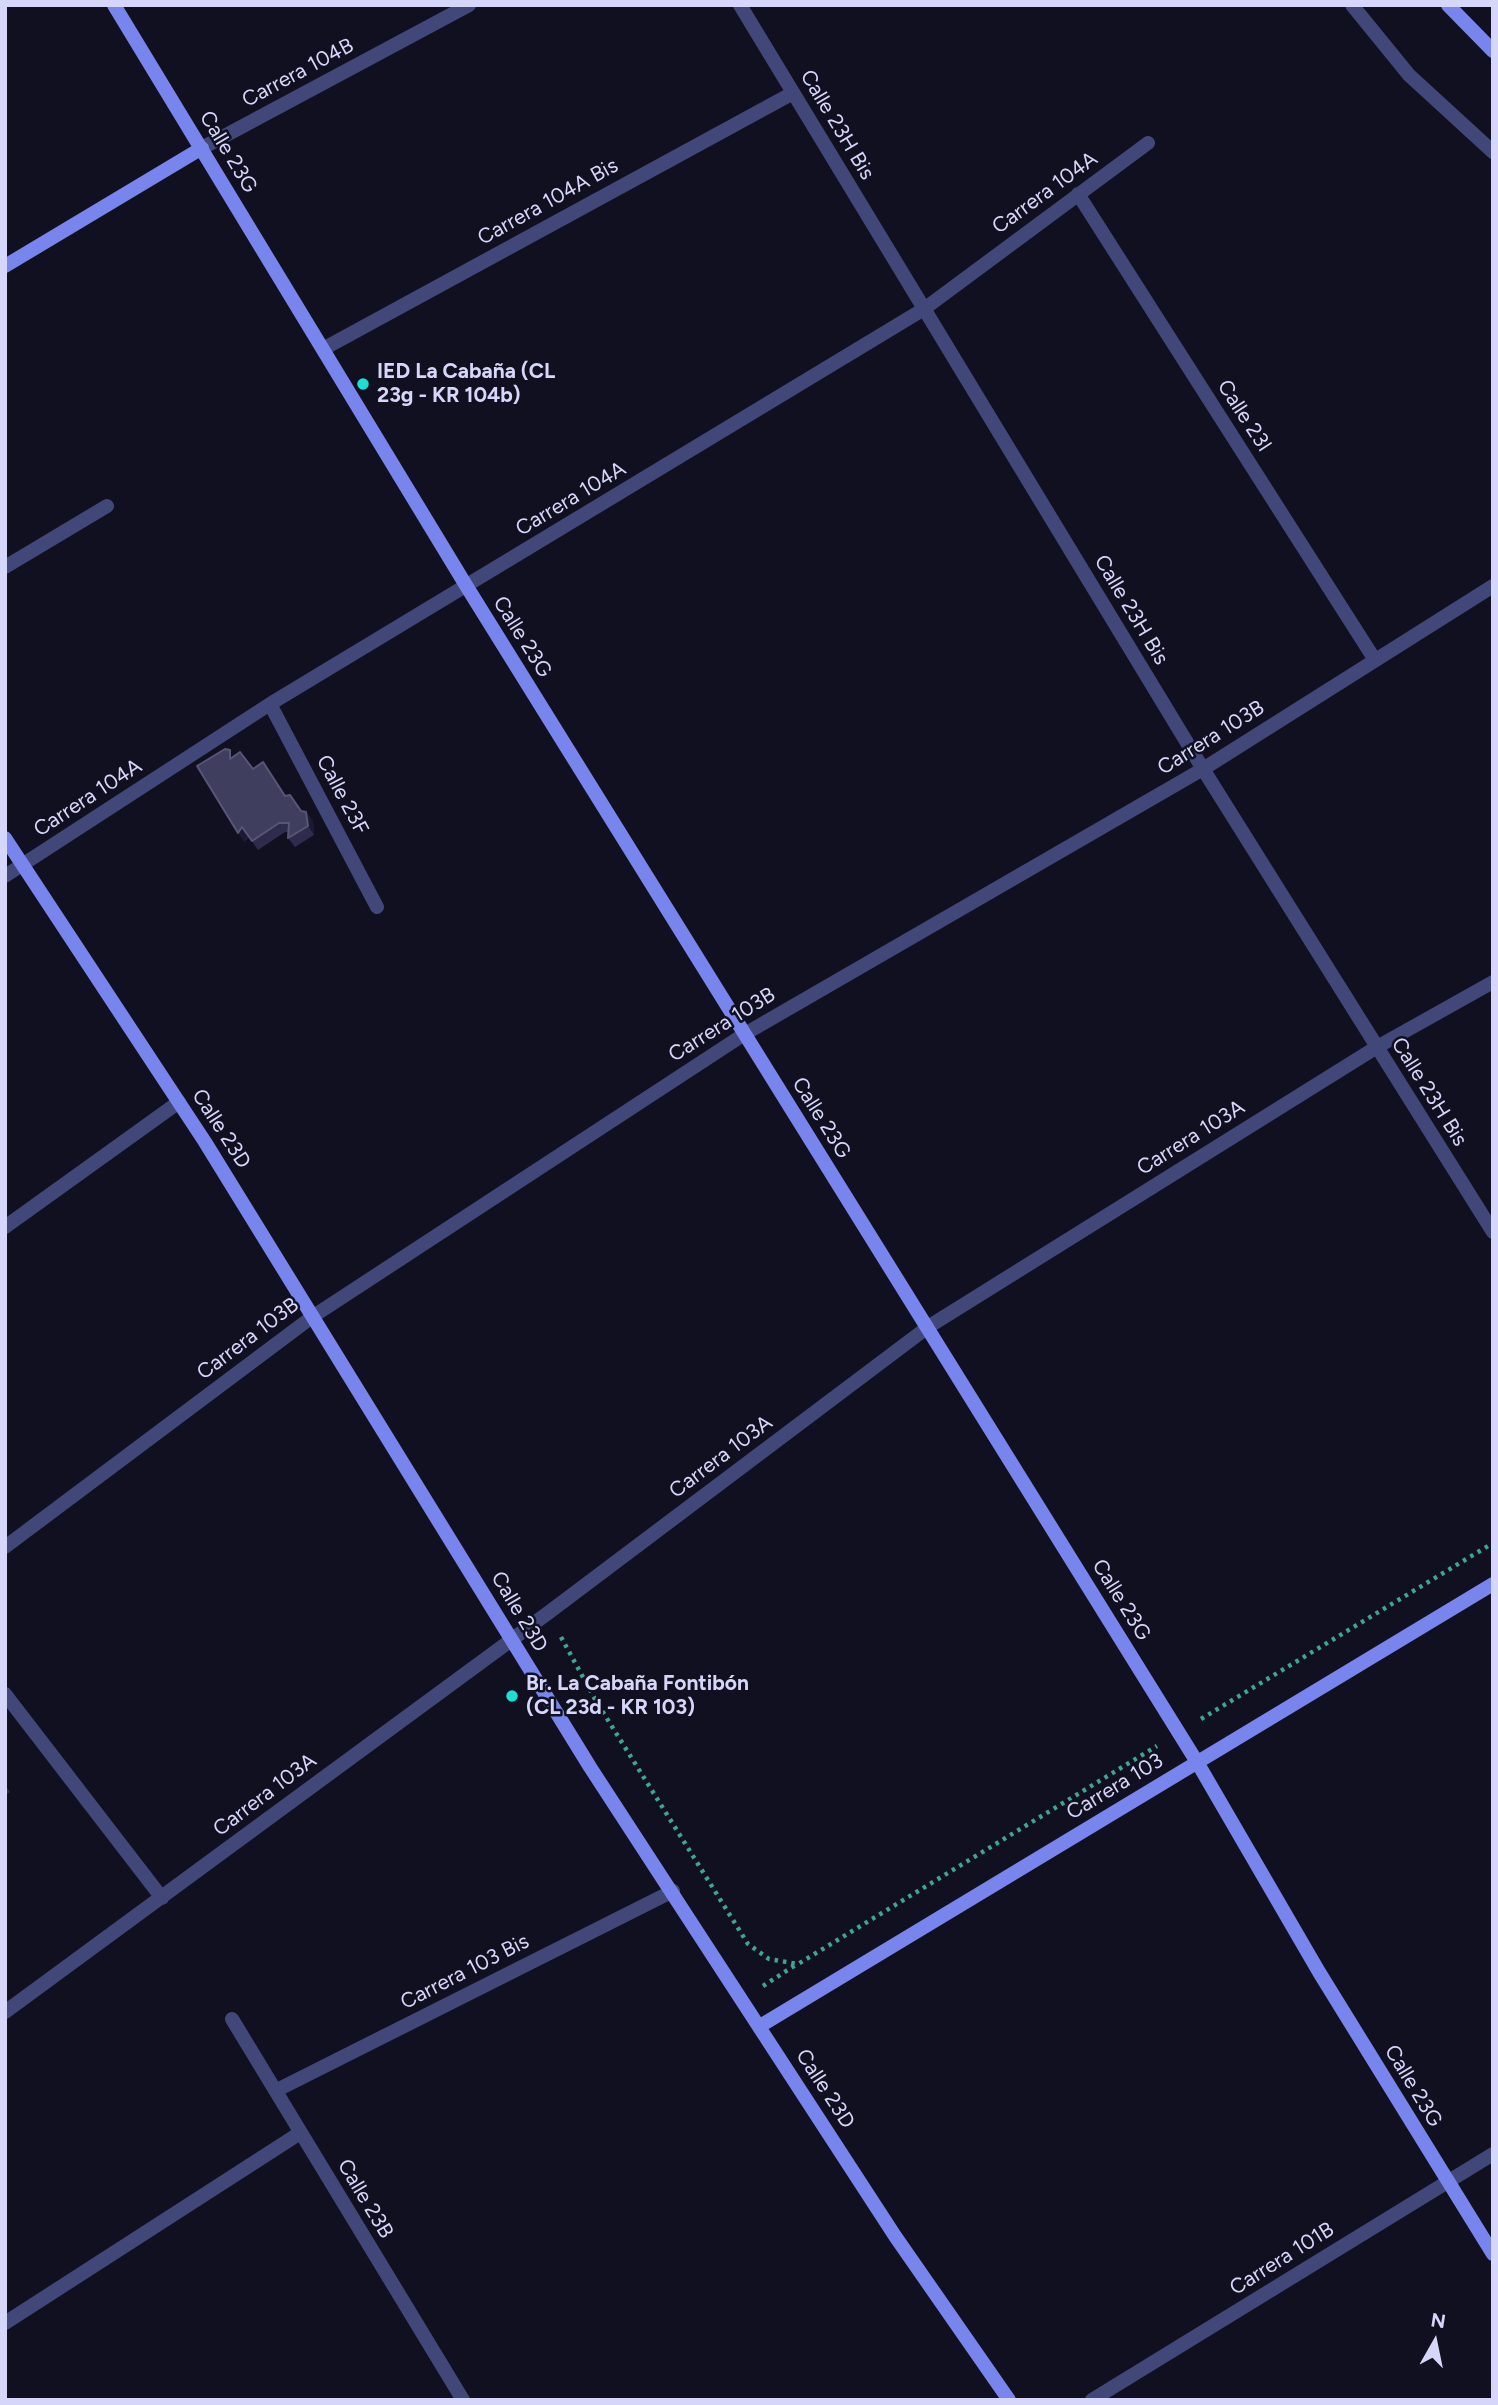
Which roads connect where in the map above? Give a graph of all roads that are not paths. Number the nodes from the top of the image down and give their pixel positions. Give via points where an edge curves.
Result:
1 (114, 5) edge
2 (469, 5) edge
3 (740, 5) edge
4 (1352, 5) edge
5 (1448, 5) edge
6 (1493, 51) edge
7 (793, 93) junction
8 (1148, 143) dead end
9 (202, 148) junction
10 (1493, 152) edge
11 (1078, 194) junction
12 (5, 266) edge
13 (924, 309) junction
14 (323, 349) junction
15 (107, 506) dead end
16 (5, 568) edge
17 (1493, 586) edge
18 (467, 587) junction
19 (1375, 660) junction
20 (270, 704) junction
21 (1203, 769) junction
22 (5, 838) edge
23 (23, 866) junction
24 (5, 876) edge
25 (376, 906) dead end
26 (1493, 982) edge
27 (743, 1035) junction
28 (1377, 1048) junction
29 (178, 1102) junction
30 (5, 1227) edge
31 (1493, 1233) edge
32 (312, 1317) junction
33 (928, 1327) junction
34 (5, 1547) edge
35 (1493, 1584) edge
36 (510, 1639) junction
37 (5, 1694) edge
38 (1197, 1762) junction
39 (673, 1891) junction
40 (162, 1898) junction
41 (5, 2012) edge
42 (232, 2019) dead end
43 (760, 2026) junction
44 (277, 2090) junction
45 (300, 2133) junction
46 (1493, 2154) edge
47 (1446, 2182) junction
48 (1493, 2254) edge
49 (5, 2323) edge
50 (463, 2400) edge
51 (1009, 2400) edge
52 (1092, 2400) edge

1 - 9 street, Calle 23G
2 - 9 street, Carrera 104B
3 - 7 street, Calle 23H Bis
4 - 10 street via 1409,75
5 - 6 street
7 - 13 street, Calle 23H Bis
7 - 14 street, Carrera 104A Bis
8 - 11 street, Carrera 104A
9 - 12 street, Carrera 104B
9 - 14 street, Calle 23G
11 - 13 street, Carrera 104A
11 - 19 street, Calle 23I
13 - 18 street, Carrera 104A
13 - 21 street, Calle 23H Bis
14 - 18 street, Calle 23G
15 - 16 street
17 - 19 street, Carrera 103B
18 - 20 street, Carrera 104A
18 - 27 street, Calle 23G
19 - 21 street, Carrera 103B
20 - 23 street, Carrera 104A
20 - 25 street, Calle 23F
21 - 27 street, Carrera 103B
21 - 28 street, Calle 23H Bis
22 - 23 street, Calle 23D
23 - 24 street, Carrera 104A
23 - 29 street, Calle 23D
26 - 28 street, Carrera 103A
27 - 32 street, Carrera 103B
27 - 33 street, Calle 23G
28 - 31 street, Calle 23H Bis
28 - 33 street, Carrera 103A
29 - 30 street
29 - 32 street, Calle 23D
32 - 34 street, Carrera 103B
32 - 36 street, Calle 23D
33 - 36 street, Carrera 103A
33 - 38 street, Calle 23G
35 - 38 street, Carrera 103
36 - 39 street, Calle 23D
36 - 40 street, Carrera 103A
37 - 40 street
38 - 43 street, Carrera 103
38 - 47 street, Calle 23G
39 - 43 street, Calle 23D
39 - 44 street, Carrera 103 Bis
40 - 41 street, Carrera 103A
42 - 44 street, Calle 23B
43 - 51 street, Calle 23D via 895,2236
44 - 45 street, Calle 23B
45 - 49 street
45 - 50 street, Calle 23B
46 - 47 street, Carrera 101B
47 - 48 street, Calle 23G
47 - 52 street, Carrera 101B

